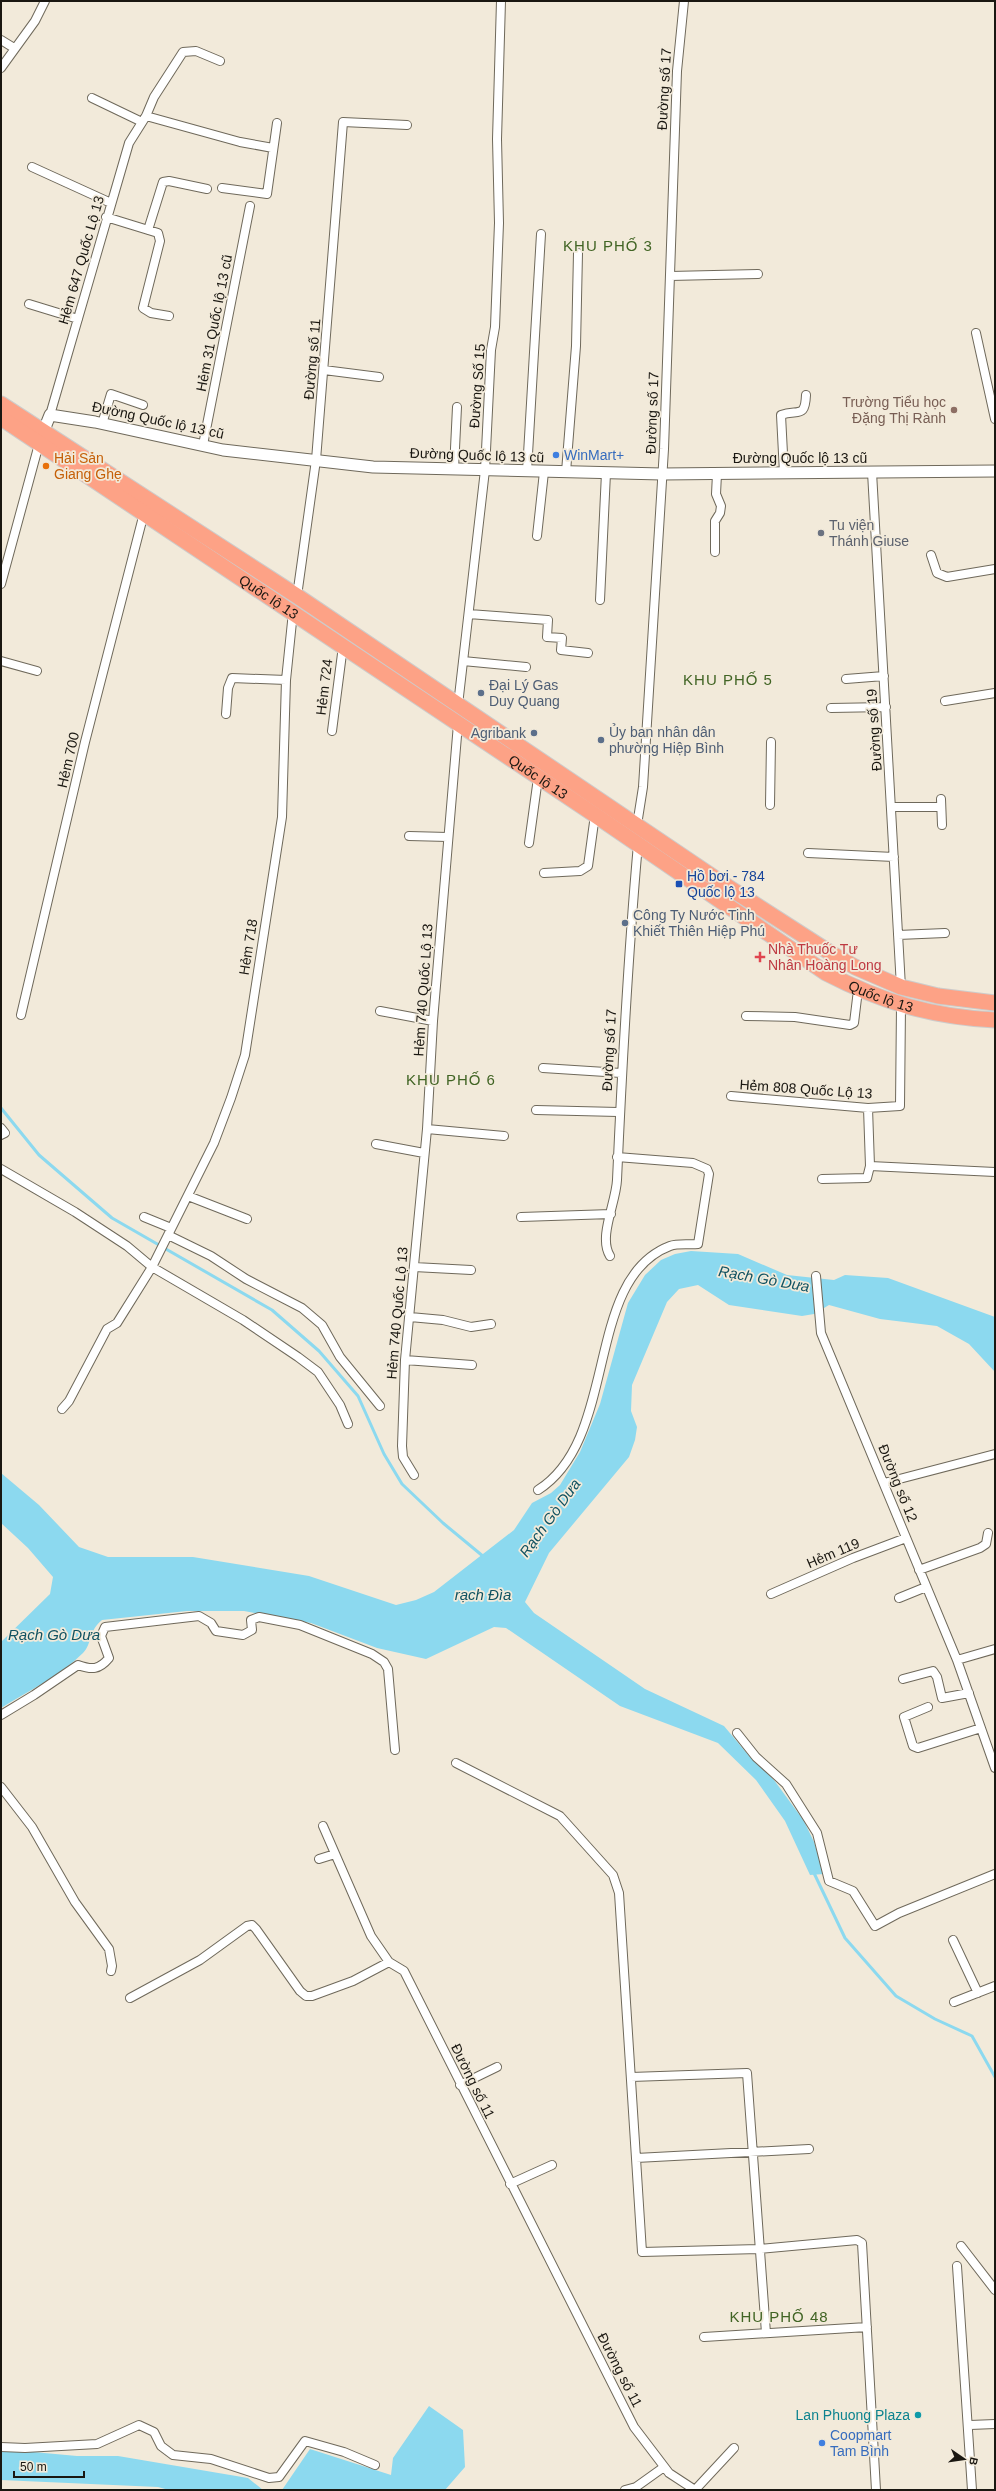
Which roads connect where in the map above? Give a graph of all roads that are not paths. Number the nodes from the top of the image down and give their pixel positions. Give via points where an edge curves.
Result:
1 (45, 1) edge
2 (501, 1) edge
3 (684, 1) edge
4 (1, 40) edge
5 (14, 48) junction
6 (220, 61) dead end
7 (1, 68) edge
8 (92, 98) dead end
9 (144, 119) junction
10 (276, 123) dead end
11 (407, 125) dead end
12 (273, 148) junction
13 (32, 167) dead end
14 (222, 188) dead end
15 (207, 190) dead end
16 (111, 202) junction
17 (250, 206) dead end
18 (106, 217) junction
19 (148, 230) junction
20 (541, 234) dead end
21 (578, 253) dead end
22 (758, 274) dead end
23 (670, 276) junction
24 (29, 304) dead end
25 (169, 316) dead end
26 (78, 319) junction
27 (976, 333) dead end
28 (324, 370) junction
29 (379, 376) dead end
30 (806, 395) dead end
31 (1, 404) edge
32 (143, 405) dead end
33 (457, 407) dead end
34 (50, 415) junction
35 (1, 418) edge
36 (995, 419) edge
37 (102, 424) junction
38 (44, 430) junction
39 (39, 444) junction
40 (203, 445) junction
41 (316, 460) junction
42 (454, 469) junction
43 (485, 470) junction
44 (527, 471) junction
45 (995, 471) edge
46 (544, 472) junction
47 (566, 472) junction
48 (872, 472) junction
49 (606, 473) junction
50 (784, 473) junction
51 (662, 474) junction
52 (717, 474) junction
53 (144, 513) junction
54 (536, 536) dead end
55 (715, 552) dead end
56 (931, 555) dead end
57 (995, 569) edge
58 (1, 584) edge
59 (297, 596) junction
60 (600, 600) dead end
61 (293, 612) junction
62 (469, 614) junction
63 (343, 646) junction
64 (588, 653) dead end
65 (1, 661) edge
66 (463, 661) junction
67 (526, 667) dead end
68 (37, 671) dead end
69 (884, 676) junction
70 (846, 679) dead end
71 (286, 680) junction
72 (995, 693) edge
73 (945, 701) dead end
74 (458, 705) junction
75 (886, 707) junction
76 (831, 708) dead end
77 (226, 714) dead end
78 (458, 724) junction
79 (332, 731) dead end
80 (771, 742) dead end
81 (538, 778) junction
82 (941, 799) dead end
83 (770, 805) dead end
84 (892, 807) junction
85 (941, 808) junction
86 (595, 815) junction
87 (637, 825) junction
88 (942, 825) dead end
89 (409, 836) dead end
90 (448, 838) junction
91 (529, 843) dead end
92 (638, 844) junction
93 (808, 853) dead end
94 (894, 857) junction
95 (544, 873) dead end
96 (946, 933) dead end
97 (898, 935) junction
98 (901, 987) junction
99 (858, 990) junction
100 (995, 1002) edge
101 (901, 1006) junction
102 (380, 1011) dead end
103 (21, 1015) dead end
104 (746, 1016) dead end
105 (995, 1020) edge
106 (433, 1021) junction
107 (544, 1068) dead end
108 (621, 1073) junction
109 (731, 1096) dead end
110 (868, 1108) junction
111 (536, 1110) dead end
112 (618, 1112) junction
113 (1, 1128) edge
114 (427, 1129) junction
115 (1, 1135) edge
116 (504, 1136) dead end
117 (376, 1144) dead end
118 (424, 1153) junction
119 (617, 1157) junction
120 (870, 1166) junction
121 (1, 1169) edge
122 (995, 1172) edge
123 (822, 1179) dead end
124 (188, 1196) junction
125 (611, 1214) junction
126 (144, 1217) dead end
127 (521, 1217) dead end
128 (247, 1219) dead end
129 (169, 1232) junction
130 (610, 1256) dead end
131 (152, 1267) junction
132 (414, 1267) junction
133 (471, 1270) dead end
134 (816, 1276) dead end
135 (410, 1317) junction
136 (490, 1324) dead end
137 (405, 1360) junction
138 (472, 1365) dead end
139 (380, 1406) dead end
140 (62, 1410) dead end
141 (348, 1424) dead end
142 (995, 1454) edge
143 (414, 1475) dead end
144 (884, 1483) junction
145 (538, 1490) dead end
146 (988, 1533) dead end
147 (906, 1538) junction
148 (919, 1570) junction
149 (926, 1587) junction
150 (771, 1594) dead end
151 (899, 1598) dead end
152 (995, 1649) edge
153 (957, 1660) junction
154 (903, 1679) dead end
155 (969, 1693) junction
156 (928, 1707) dead end
157 (1, 1715) edge
158 (981, 1728) junction
159 (737, 1733) dead end
160 (395, 1750) dead end
161 (456, 1763) dead end
162 (995, 1768) edge
163 (1, 1787) edge
164 (323, 1826) dead end
165 (335, 1854) junction
166 (319, 1858) dead end
167 (995, 1874) edge
168 (953, 1940) dead end
169 (389, 1962) junction
170 (111, 1971) dead end
171 (995, 1986) edge
172 (978, 1993) junction
173 (130, 1998) dead end
174 (954, 2002) dead end
175 (497, 2068) dead end
176 (631, 2077) junction
177 (460, 2085) junction
178 (808, 2149) dead end
179 (751, 2153) junction
180 (636, 2158) junction
181 (552, 2165) dead end
182 (510, 2184) junction
183 (961, 2246) dead end
184 (759, 2249) junction
185 (958, 2266) dead end
186 (995, 2290) edge
187 (867, 2327) junction
188 (766, 2333) junction
189 (704, 2337) dead end
190 (995, 2424) edge
191 (970, 2425) junction
192 (1, 2447) edge
193 (734, 2448) dead end
194 (375, 2465) dead end
195 (664, 2467) junction
196 (624, 2490) edge
197 (695, 2490) edge
198 (876, 2490) edge
199 (972, 2490) edge

1 - 5 street via 35,21
2 - 43 street, Đường Số 15 via 497,139 499,223
3 - 23 street, Đường số 17 via 677,71
4 - 5 street
5 - 7 street
6 - 9 street, Hẻm 647 Quốc Lộ 13 via 196,50 183,52 154,97
8 - 9 street
9 - 12 street
9 - 16 street, Hẻm 647 Quốc Lộ 13 via 129,143
10 - 12 street
11 - 28 street, Đường số 11 via 342,122
12 - 14 street via 267,194
13 - 16 street
15 - 19 street via 169,181 163,182
16 - 18 street, Hẻm 647 Quốc Lộ 13
17 - 40 street, Hẻm 31 Quốc lộ 13 cũ
18 - 19 street
18 - 26 street, Hẻm 647 Quốc Lộ 13
19 - 25 street via 158,233 160,241 142,308 151,313
20 - 44 street
21 - 47 street via 576,346
22 - 23 street
23 - 51 street, Đường số 17
24 - 26 street
26 - 34 street, Hẻm 647 Quốc Lộ 13
27 - 36 street
28 - 29 street
28 - 41 street, Đường số 11
30 - 50 street via 805,408 801,412 781,415
31 - 38 highway, Quốc lộ 13
32 - 37 street via 111,394
33 - 42 street
34 - 37 street, Đường Quốc lộ 13 cũ
34 - 38 street
35 - 39 highway, Quốc lộ 13
37 - 40 street, Đường Quốc lộ 13 cũ
38 - 39 highway
38 - 59 highway, Quốc lộ 13
39 - 53 highway, Quốc lộ 13
39 - 58 street
40 - 41 street, Đường Quốc lộ 13 cũ via 223,450
41 - 42 street, Đường Quốc lộ 13 cũ via 373,467
41 - 59 street, Đường số 11
42 - 43 street, Đường Quốc lộ 13 cũ
43 - 44 street, Đường Quốc lộ 13 cũ
43 - 62 street, Đường Số 15
44 - 46 street, Đường Quốc lộ 13 cũ
45 - 48 street, Đường Quốc lộ 13 cũ
46 - 47 street, Đường Quốc lộ 13 cũ
46 - 54 street
47 - 49 street, Đường Quốc lộ 13 cũ
48 - 50 street, Đường Quốc lộ 13 cũ
48 - 69 street, Đường số 19
49 - 51 street, Đường Quốc lộ 13 cũ
49 - 60 street
50 - 52 street, Đường Quốc lộ 13 cũ
51 - 52 street, Đường Quốc lộ 13 cũ
51 - 87 street, Đường số 17 via 643,788
52 - 55 street via 716,494 721,506 715,521
53 - 61 highway, Quốc lộ 13
53 - 103 street, Hẻm 700 via 85,742
56 - 57 street via 937,573 947,577
59 - 74 highway, Quốc lộ 13
61 - 63 highway, Quốc lộ 13
61 - 71 street, Hẻm 718
62 - 64 street via 548,620 547,636 562,638 561,650
62 - 66 street, Đường Số 15
63 - 78 highway, Quốc lộ 13
63 - 79 street, Hẻm 724
65 - 68 street
66 - 67 street
66 - 74 street, Đường Số 15
69 - 70 street
69 - 75 street, Đường số 19
71 - 77 street via 232,678 228,688
71 - 124 street, Hẻm 718 via 282,817 245,1055 232,1098
72 - 73 street
74 - 87 highway, Quốc lộ 13
75 - 76 street
75 - 84 street, Đường số 19
78 - 81 highway, Quốc lộ 13
78 - 90 street, Hẻm 740 Quốc Lộ 13
80 - 83 street
81 - 86 highway, Quốc lộ 13
81 - 91 street
82 - 85 street
84 - 85 street
84 - 94 street, Đường số 19
85 - 88 street
86 - 92 highway, Quốc lộ 13
86 - 95 street via 588,866 580,871
87 - 98 highway, Quốc lộ 13 via 812,942 855,967
89 - 90 street
90 - 106 street, Hẻm 740 Quốc Lộ 13
92 - 99 highway, Quốc lộ 13 via 783,946
92 - 108 street, Đường số 17 via 626,971
93 - 94 street
94 - 97 street, Đường số 19
96 - 97 street
97 - 98 street, Đường số 19
98 - 100 highway, Quốc lộ 13 via 938,996
99 - 101 highway, Quốc lộ 13
99 - 104 street via 854,1023 850,1025 795,1016
101 - 105 highway, Quốc lộ 13 via 934,1014
101 - 110 street, Hẻm 808 Quốc Lộ 13 via 900,1106
102 - 106 street
106 - 114 street, Hẻm 740 Quốc Lộ 13
107 - 108 street
108 - 112 street, Đường số 17
109 - 110 street, Hẻm 808 Quốc Lộ 13
110 - 120 street
111 - 112 street
112 - 119 street, Đường số 17
113 - 115 street via 5,1133
114 - 116 street
114 - 118 street, Hẻm 740 Quốc Lộ 13
117 - 118 street
118 - 132 street, Hẻm 740 Quốc Lộ 13
119 - 125 street, Đường số 17 via 617,1181
119 - 145 street via 693,1163 707,1169 710,1174 698,1244 671,1246 638,1267 615,1311 589,1414 575,1447 556,1477
120 - 122 street
120 - 123 street via 866,1178
121 - 131 street via 75,1212 127,1246
124 - 128 street
124 - 129 street, Hẻm 718
125 - 127 street
125 - 130 street, Đường số 17 via 604,1240
126 - 129 street
129 - 131 street, Hẻm 718
129 - 139 street via 246,1279 302,1308 322,1325 340,1357
131 - 140 street, Hẻm 718 via 117,1323 107,1329
131 - 141 street via 243,1320 318,1372 340,1405
132 - 133 street
132 - 135 street, Hẻm 740 Quốc Lộ 13
134 - 144 street, Đường số 12 via 822,1333
135 - 136 street via 443,1320 471,1327
135 - 137 street, Hẻm 740 Quốc Lộ 13
137 - 138 street
137 - 143 street, Hẻm 740 Quốc Lộ 13 via 403,1457
142 - 144 street
144 - 147 street, Đường số 12
146 - 148 street via 986,1544 980,1548
147 - 148 street, Đường số 12
147 - 150 street, Hẻm 119
148 - 149 street, Đường số 12
149 - 151 street
149 - 153 street, Đường số 12
152 - 153 street
153 - 155 street
154 - 155 street via 933,1671 942,1698
155 - 158 street
156 - 158 street via 904,1717 913,1746 918,1748
157 - 160 street via 78,1665 97,1669 103,1665 109,1658 101,1636 105,1627 199,1616 211,1623 216,1631 243,1635 252,1630 252,1620 259,1617 300,1625 372,1654 384,1662 388,1669
158 - 162 street
159 - 167 street via 756,1757 786,1784 817,1833 829,1881 853,1891 875,1926 899,1913
161 - 176 street via 560,1816 613,1875 619,1893
163 - 170 street via 32,1827 75,1902 109,1949
164 - 165 street
165 - 166 street
165 - 169 street via 371,1936
168 - 172 street
169 - 173 street via 353,1981 306,1996 252,1925 200,1960
169 - 177 street, Đường số 11 via 404,1971
171 - 172 street
172 - 174 street
175 - 177 street
176 - 179 street via 747,2074
176 - 180 street
177 - 182 street, Đường số 11
178 - 179 street
179 - 180 street
179 - 184 street
180 - 184 street via 642,2252
181 - 182 street
182 - 195 street, Đường số 11 via 634,2427
183 - 186 street
184 - 187 street via 861,2241
184 - 188 street
185 - 191 street
187 - 188 street
187 - 198 street
188 - 189 street
190 - 191 street
191 - 199 street
192 - 194 street via 97,2444 140,2425 154,2432 161,2446 172,2455 210,2459 269,2478 279,2478 305,2441 344,2452
193 - 197 street
195 - 196 street via 636,2487
195 - 197 street, Đường số 11

